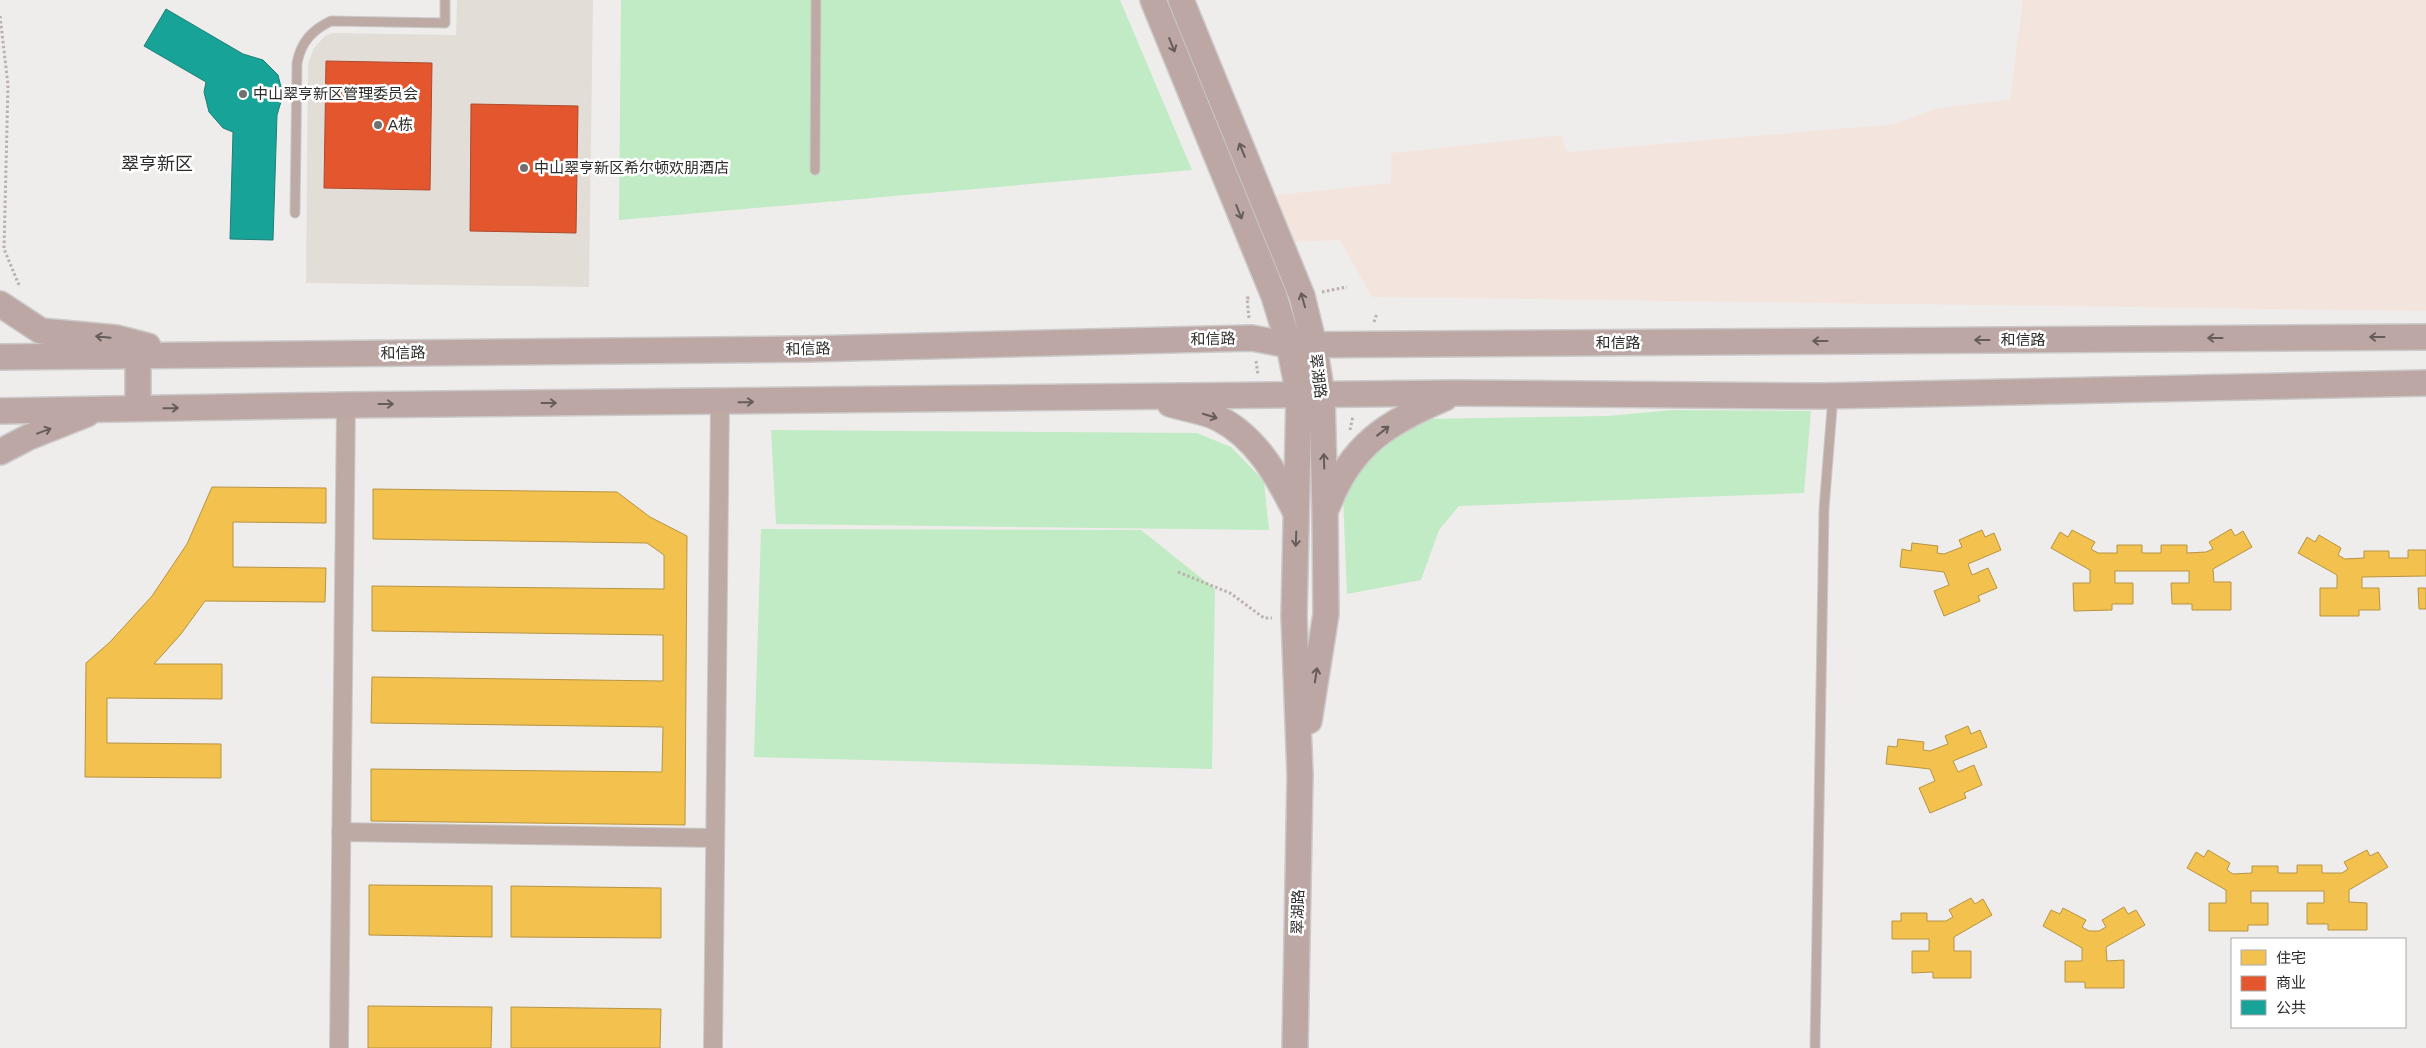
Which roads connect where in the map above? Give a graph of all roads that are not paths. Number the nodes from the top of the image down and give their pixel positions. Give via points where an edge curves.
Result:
1 (445, 0) edge
2 (816, 0) edge
3 (1153, 0) edge
4 (1181, 0) edge
5 (815, 170) dead end
6 (295, 213) dead end
7 (0, 304) edge
8 (2426, 337) edge
9 (1314, 344) junction
10 (1289, 345) junction
11 (184, 355) junction
12 (138, 356) junction
13 (0, 357) edge
14 (2426, 383) edge
15 (1455, 393) junction
16 (1311, 395) junction
17 (1833, 396) junction
18 (1146, 397) junction
19 (720, 402) junction
20 (346, 405) junction
21 (138, 408) junction
22 (97, 409) junction
23 (0, 411) edge
24 (0, 452) edge
25 (1325, 512) junction
26 (1296, 514) junction
27 (1300, 775) junction
28 (341, 832) junction
29 (715, 838) junction
30 (339, 1048) edge
31 (713, 1048) edge
32 (1295, 1048) edge
33 (1816, 1048) edge

1 - 6 lane via 445,23 331,21 320,26 304,42 297,63
2 - 5 lane
3 -> 10 street, 翠湖路 via 1274,296
9 -> 4 street, 翠湖路 via 1302,296
11 -> 7 street via 117,338 41,331
8 -> 9 street, 和信路
9 - 10 street, 和信路
9 - 16 street, 翠湖路
10 - 11 street, 和信路 via 1252,338 808,349
10 - 16 street, 翠湖路
11 - 12 street, 和信路
12 - 13 street, 和信路
12 - 21 street
14 - 17 street
15 - 16 street
15 - 17 street
25 -> 15 street via 1345,468 1363,448 1408,414
16 - 18 street
25 -> 16 street, 翠湖路
16 - 26 street, 翠湖路
17 - 33 lane via 1824,509
19 -> 18 street
18 -> 26 street via 1218,418 1241,434 1269,464
20 -> 19 street
19 - 29 street
21 -> 20 street
20 - 28 street
21 - 22 street
22 - 23 street
24 -> 22 street
27 -> 25 street, 翠湖路 via 1326,614
26 -> 27 street, 翠湖路 via 1294,616
27 - 32 street, 翠湖路
28 - 29 street
28 - 30 street
29 - 31 street

